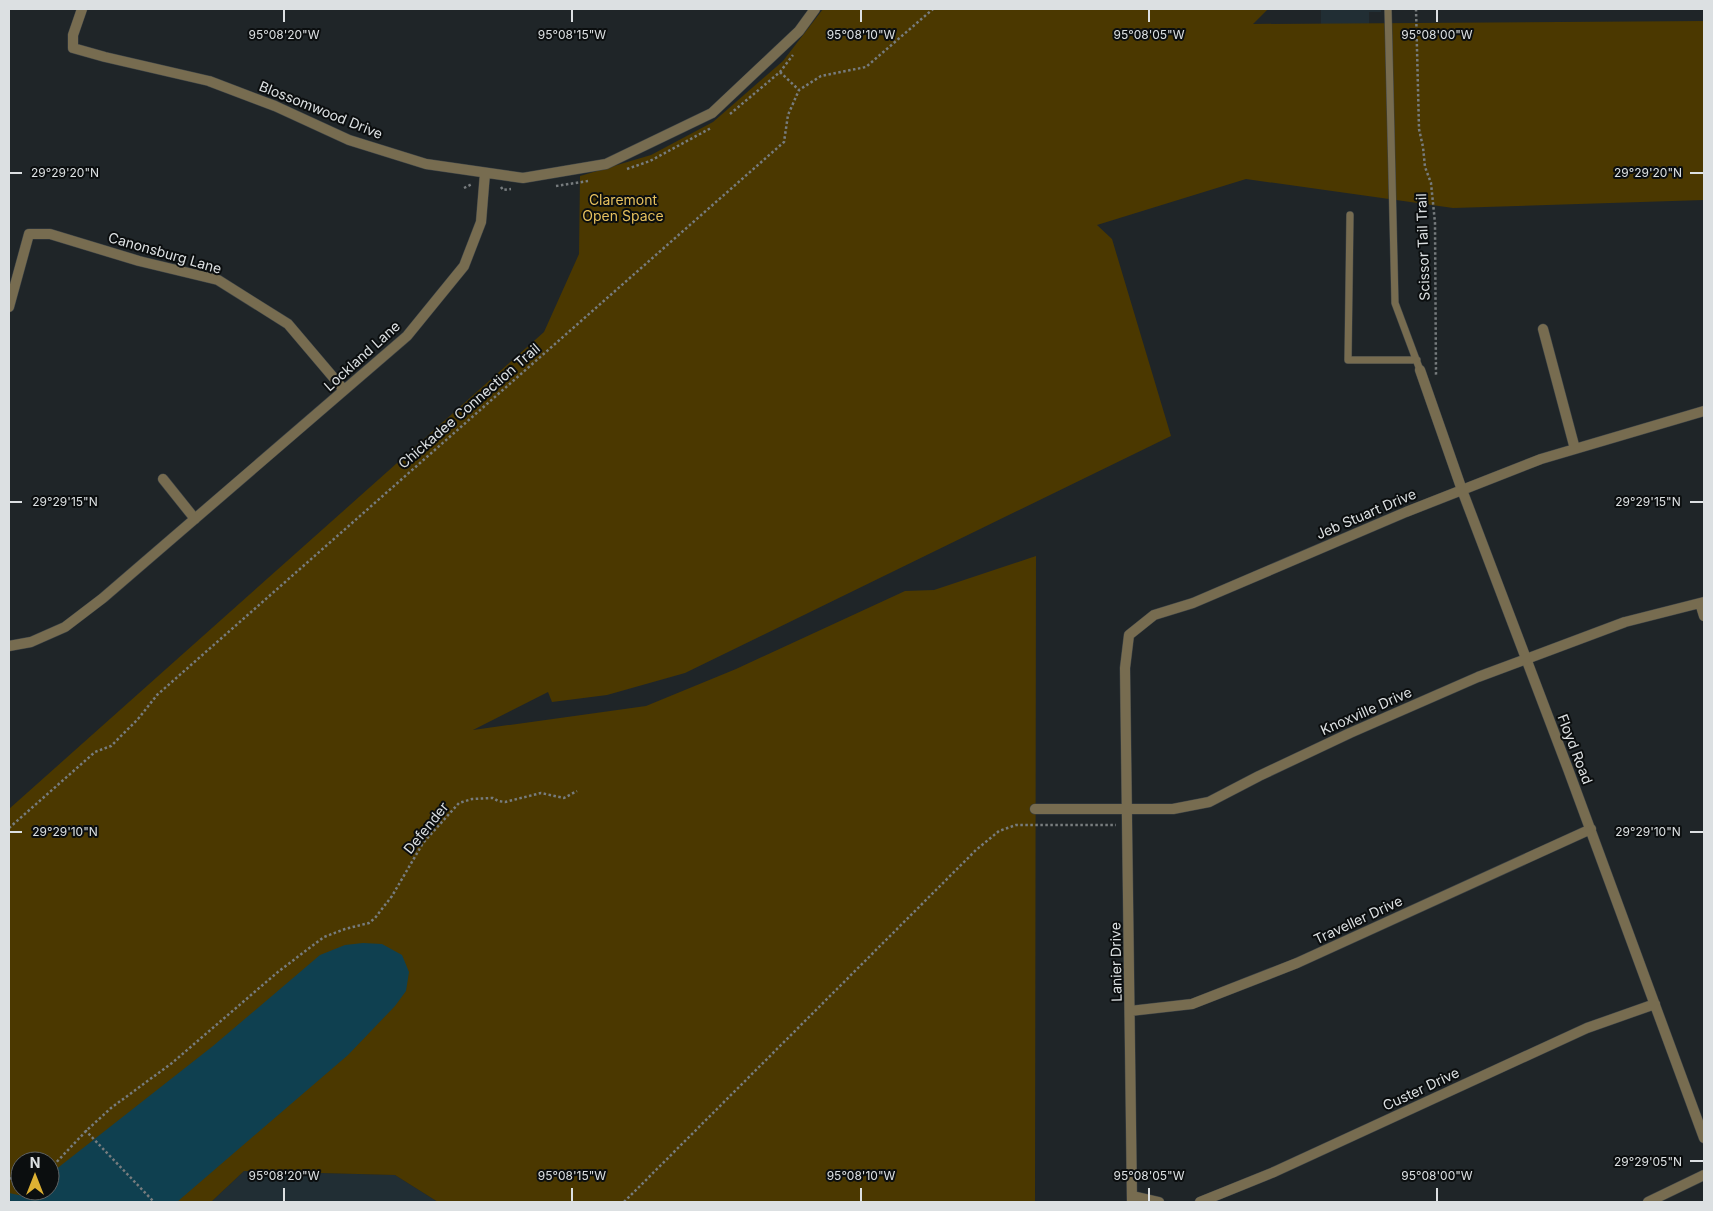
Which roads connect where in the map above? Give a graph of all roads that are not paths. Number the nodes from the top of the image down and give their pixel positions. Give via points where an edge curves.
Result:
1 (82, 9) edge
2 (815, 9) edge
3 (1388, 9) edge
4 (485, 173) junction
5 (1350, 214) dead end
6 (9, 307) edge
7 (1543, 329) dead end
8 (1416, 360) junction
9 (1420, 370) joint
10 (344, 390) junction
11 (1704, 411) edge
12 (1575, 449) junction
13 (163, 479) dead end
14 (1462, 490) junction
15 (195, 519) junction
16 (1702, 603) edge
17 (1704, 616) edge
18 (9, 646) edge
19 (1526, 659) junction
20 (1126, 720) joint
21 (1035, 809) dead end
22 (1127, 809) junction
23 (1590, 829) junction
24 (1655, 1004) junction
25 (1130, 1011) junction
26 (1704, 1138) edge
27 (1704, 1175) edge
28 (1132, 1199) edge
29 (1159, 1202) edge
30 (1200, 1202) edge
31 (1648, 1202) edge

1 - 4 street, Blossomwood Drive via 73,35 73,48 209,81 275,106 349,140 426,164
2 - 4 street, Blossomwood Drive via 799,31 712,113 606,164 523,178
3 - 8 lane via 1394,303
4 - 10 street, Lockland Lane via 481,222 464,266 407,336
5 - 8 lane via 1348,360
6 - 10 street, Canonsburg Lane via 29,234 50,234 139,261 218,280 288,324
7 - 12 street
8 - 9 lane
9 - 14 street, Floyd Road
10 - 15 street, Lockland Lane
11 - 12 street, Jeb Stuart Drive
12 - 14 street, Jeb Stuart Drive
13 - 15 street
14 - 19 street, Floyd Road
14 - 20 street, Jeb Stuart Drive via 1193,603 1154,615 1129,635 1125,668
15 - 18 street, Lockland Lane via 65,627 31,642
16 - 17 street
16 - 19 street, Knoxville Drive via 1625,622
19 - 22 street, Knoxville Drive via 1350,732 1209,802 1173,809
19 - 23 street, Floyd Road
20 - 22 street, Lanier Drive
21 - 22 street, Knoxville Drive
22 - 25 street, Lanier Drive
23 - 24 street, Floyd Road
23 - 25 street, Traveller Drive via 1288,966 1192,1004
24 - 26 street, Floyd Road
24 - 30 street, Custer Drive via 1587,1028 1274,1172
25 - 28 street, Lanier Drive
27 - 31 street
28 - 29 street

